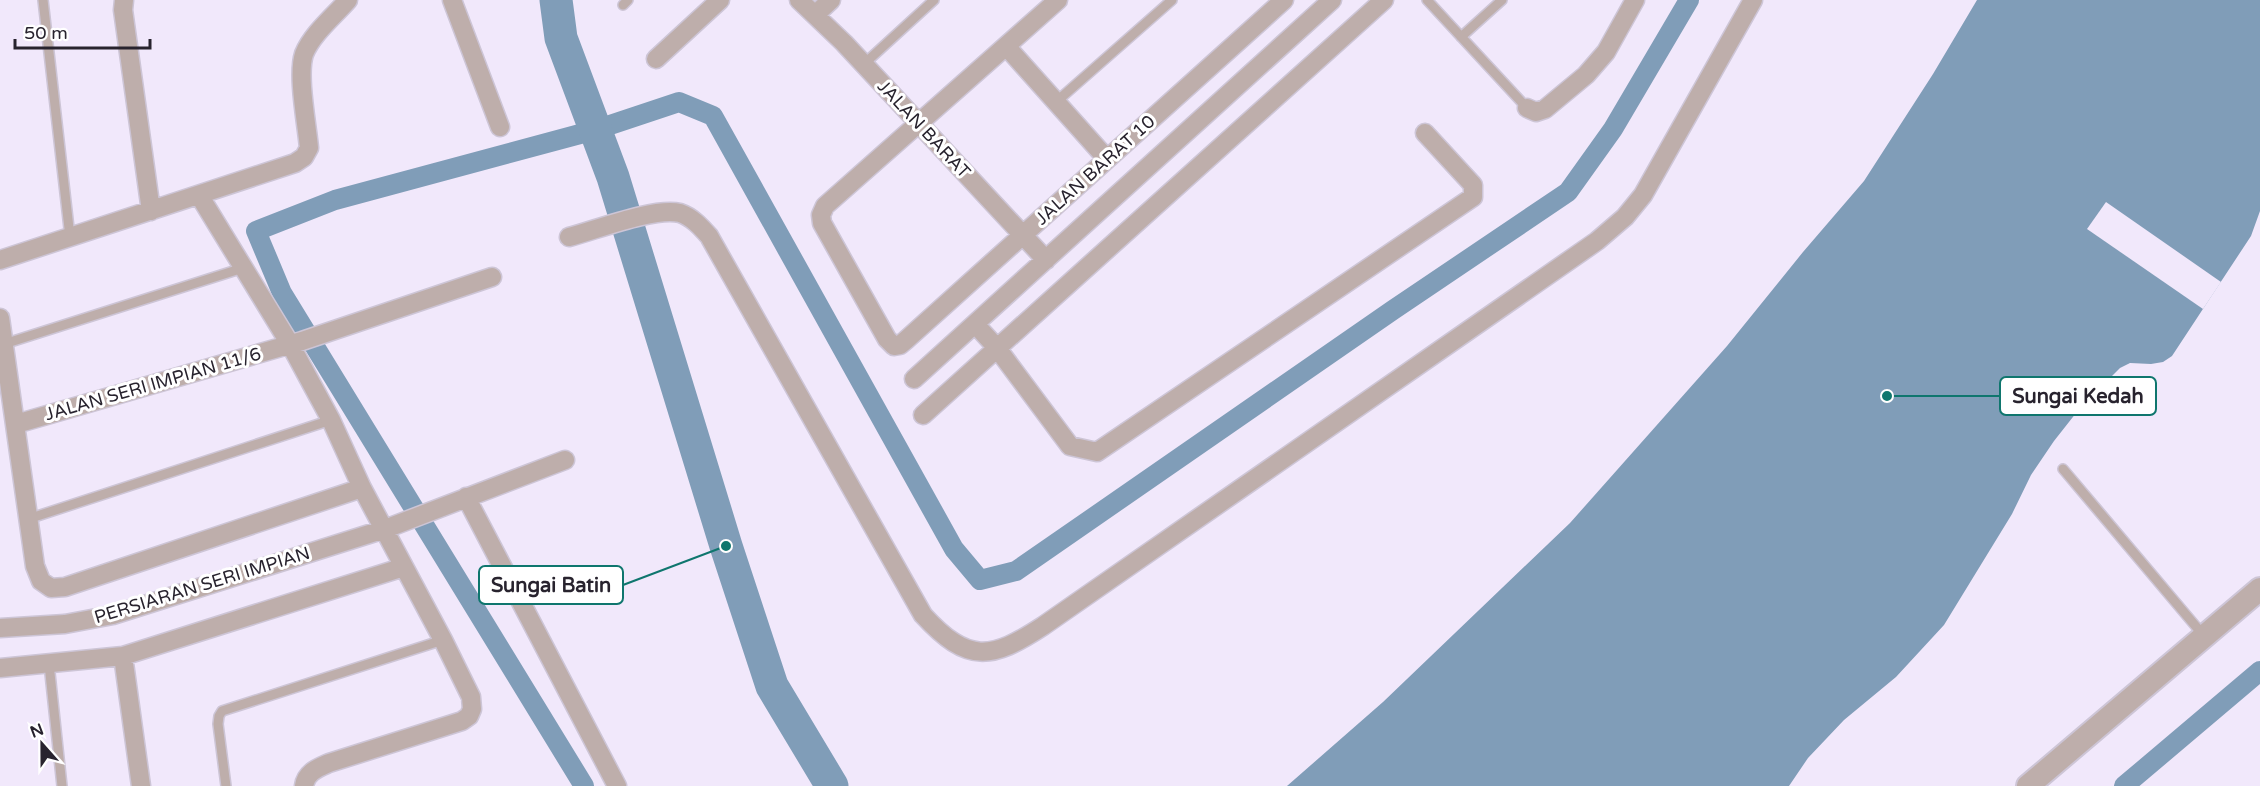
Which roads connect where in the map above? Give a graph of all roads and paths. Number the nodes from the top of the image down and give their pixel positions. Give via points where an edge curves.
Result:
1 (43, 0) edge
2 (124, 0) edge
3 (348, 0) edge
4 (452, 0) edge
5 (720, 0) edge
6 (800, 0) edge
7 (831, 0) edge
8 (934, 0) edge
9 (1058, 0) edge
10 (1172, 0) edge
11 (1284, 0) edge
12 (1332, 0) edge
13 (1384, 0) edge
14 (1427, 0) edge
15 (1502, 0) edge
16 (1635, 0) edge
17 (1753, 0) edge
18 (815, 15) junction
19 (1461, 37) junction
20 (1006, 46) junction
21 (656, 59) dead end
22 (864, 64) junction
23 (1056, 102) junction
24 (1527, 108) joint
25 (919, 123) junction
26 (500, 127) dead end
27 (1425, 133) dead end
28 (1107, 159) junction
29 (199, 195) junction
30 (151, 211) junction
31 (1023, 235) junction
32 (70, 237) junction
33 (569, 237) dead end
34 (0, 260) edge
35 (1046, 260) junction
36 (243, 268) junction
37 (492, 277) dead end
38 (0, 318) edge
39 (975, 324) junction
40 (296, 343) junction
41 (4, 344) junction
42 (997, 348) junction
43 (914, 380) dead end
44 (923, 415) dead end
45 (331, 420) junction
46 (16, 424) junction
47 (565, 460) dead end
48 (2062, 469) dead end
49 (362, 488) junction
50 (466, 497) junction
51 (28, 519) junction
52 (392, 526) junction
53 (404, 567) junction
54 (2260, 589) edge
55 (0, 628) edge
56 (2204, 636) junction
57 (443, 640) junction
58 (123, 656) junction
59 (49, 664) junction
60 (0, 668) edge
61 (62, 786) edge
62 (141, 786) edge
63 (226, 786) edge
64 (304, 786) edge
65 (617, 786) edge
66 (2028, 786) edge

1 - 32 lane
2 - 30 street
3 - 29 street via 312,40 304,55 302,74 309,148 304,157
4 - 26 street
5 - 21 street
6 - 18 street, JALAN BARAT
7 - 18 street
8 - 22 lane
9 - 20 street
10 - 23 lane
11 - 28 street, JALAN BARAT 10
12 - 35 street
13 - 42 street
14 - 19 lane
15 - 19 lane
16 - 24 street via 1592,69 1545,109 1536,112
17 - 33 street via 1643,195 1597,241 1043,626 988,653 968,650 949,641 924,615 709,236 690,217 662,213
18 - 22 street, JALAN BARAT
19 - 24 lane
20 - 23 street
20 - 25 street
22 - 25 street, JALAN BARAT
23 - 28 street
25 - 31 street, JALAN BARAT
25 - 31 street, JALAN BARAT 10 via 825,206 821,215 886,339 894,346 900,345
27 - 42 street via 1473,185 1473,196 1097,453 1070,446
28 - 31 street, JALAN BARAT 10
29 - 30 street
29 - 36 street
30 - 32 street
31 - 35 street, JALAN BARAT
32 - 34 street
35 - 39 street
36 - 40 street
36 - 41 lane
37 - 40 street, JALAN SERI IMPIAN 11/6
38 - 41 street
39 - 42 street
39 - 43 street
40 - 45 street
40 - 46 street, JALAN SERI IMPIAN 11/6
41 - 46 street
42 - 44 street
45 - 49 street
45 - 51 lane
46 - 51 street
47 - 50 street, PERSIARAN SERI IMPIAN
48 - 56 lane
49 - 51 street via 65,588 51,588 41,581
49 - 52 street
50 - 52 street, PERSIARAN SERI IMPIAN
50 - 65 street
52 - 53 street
52 - 55 street, PERSIARAN SERI IMPIAN via 113,615 65,624
53 - 57 street
53 - 58 street
54 - 56 street
56 - 66 street
57 - 63 lane via 222,711 218,724
57 - 64 street via 471,697 469,716 329,763 306,777
58 - 59 street
58 - 62 street
59 - 60 street
59 - 61 lane

